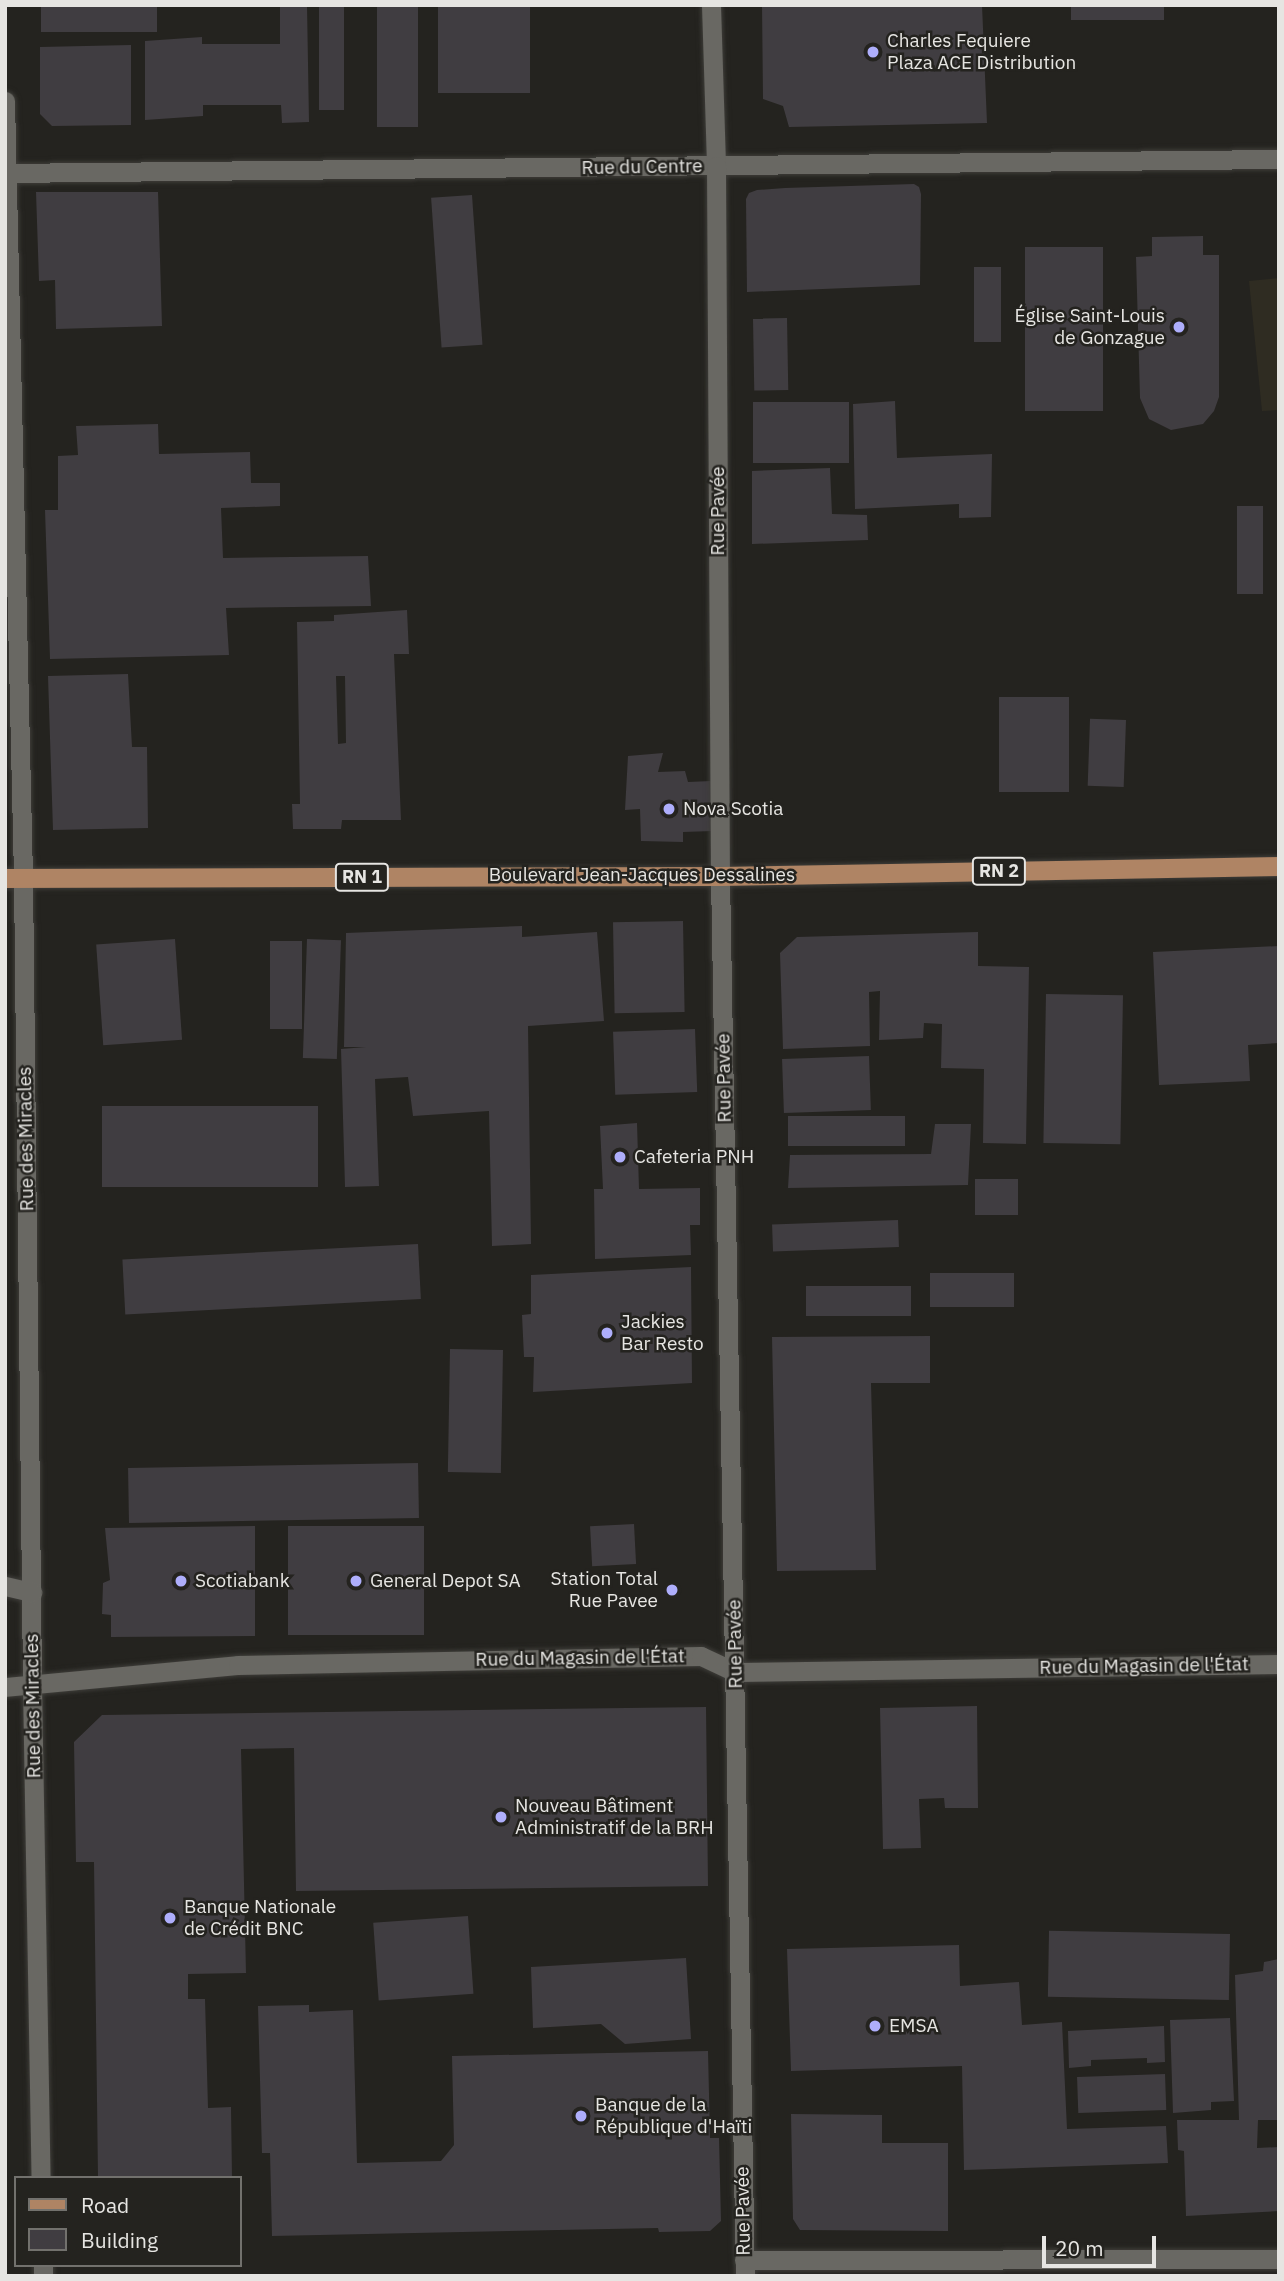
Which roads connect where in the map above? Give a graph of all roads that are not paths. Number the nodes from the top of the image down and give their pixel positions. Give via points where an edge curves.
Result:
1 (710, 5) edge
2 (5, 101) edge
3 (1279, 159) edge
4 (716, 166) junction
5 (6, 173) edge
6 (1279, 866) edge
7 (720, 876) junction
8 (14, 878) edge
9 (5, 1586) edge
10 (32, 1592) junction
11 (1279, 1664) edge
12 (736, 1672) junction
13 (32, 1686) junction
14 (5, 1687) edge
15 (41, 2176) edge
16 (1279, 2259) edge
17 (744, 2268) edge

1 - 4 street, Rue Pavée
2 - 5 street, Rue des Miracles
3 - 4 street, Rue du Centre
4 - 5 street, Rue du Centre
4 - 7 street, Rue Pavée
5 - 8 street, Rue des Miracles
6 - 7 main road, Boulevard Jean-Jacques Dessalines / RN 2
7 - 8 main road, Boulevard Jean-Jacques Dessalines / RN 1
7 - 12 street, Rue Pavée
8 - 10 street, Rue des Miracles
9 - 10 street
10 - 13 street, Rue des Miracles
11 - 12 street, Rue du Magasin de l'État
12 - 13 street, Rue du Magasin de l'État via 701,1656 238,1665
12 - 17 street, Rue Pavée
13 - 14 street, Rue du Magasin de l'État
13 - 15 street, Rue des Miracles
16 - 17 street

